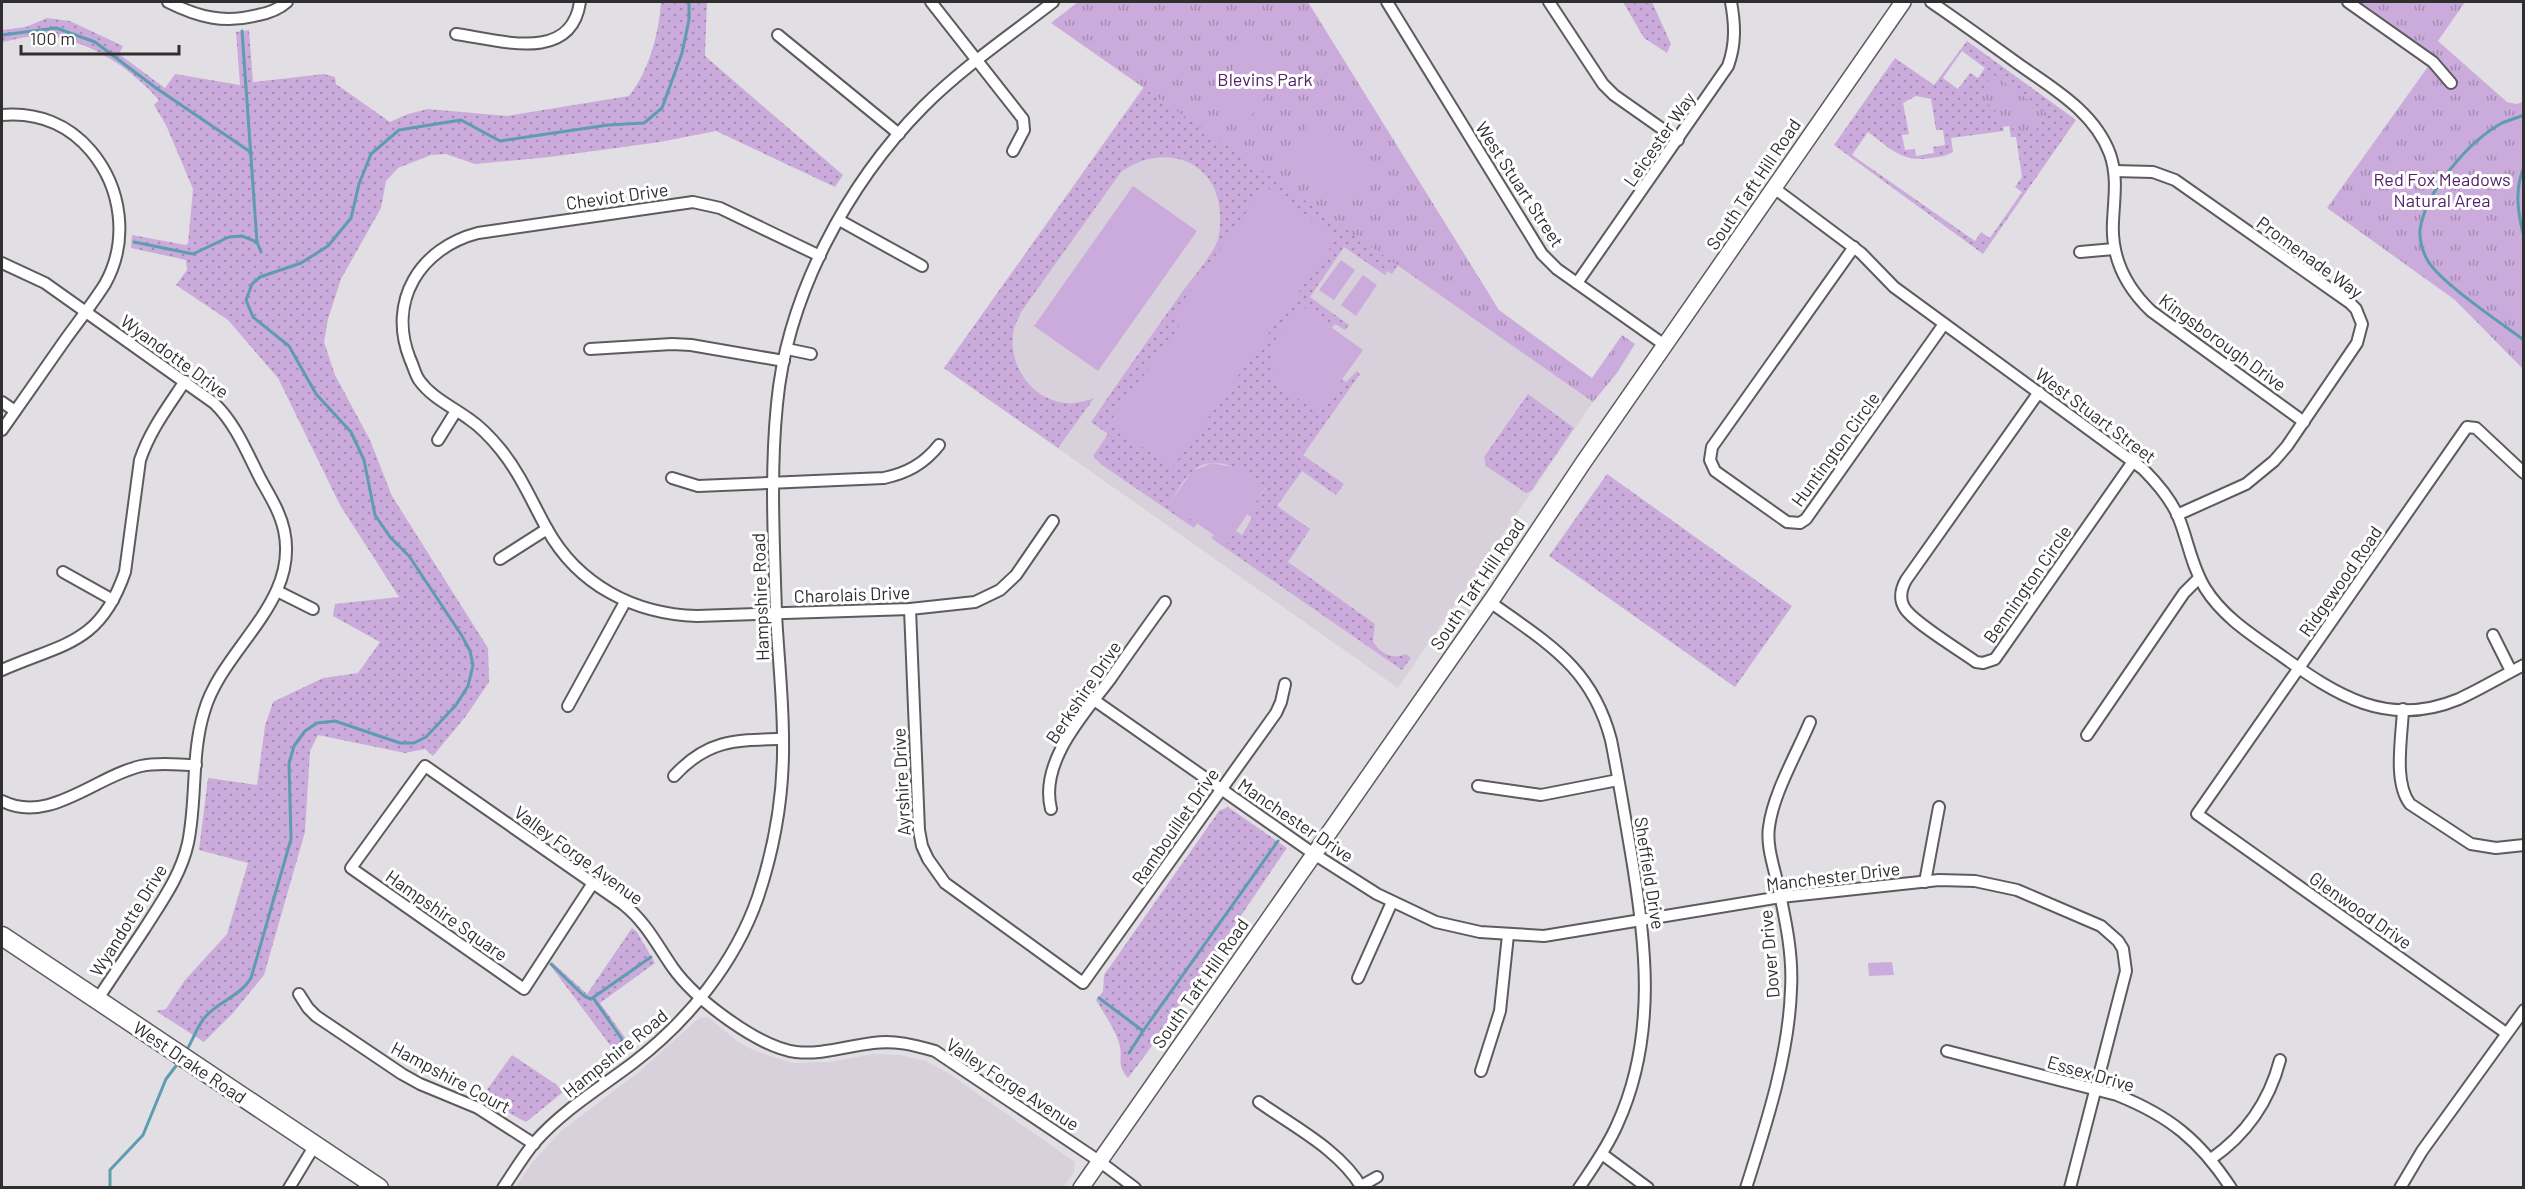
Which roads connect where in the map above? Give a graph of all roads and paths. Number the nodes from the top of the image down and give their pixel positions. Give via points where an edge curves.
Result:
1 (168, 2) edge
2 (287, 2) edge
3 (580, 2) edge
4 (931, 2) edge
5 (1053, 2) edge
6 (1387, 2) edge
7 (1549, 2) edge
8 (1731, 2) edge
9 (1903, 2) edge
10 (1931, 2) edge
11 (2348, 2) edge
12 (456, 34) dead end
13 (778, 34) dead end
14 (978, 61) junction
15 (2451, 83) dead end
16 (2, 114) edge
17 (899, 134) junction
18 (1678, 140) junction
19 (1013, 151) dead end
20 (2114, 171) junction
21 (1774, 188) junction
22 (838, 220) junction
23 (1854, 247) junction
24 (2114, 249) junction
25 (2080, 252) dead end
26 (820, 256) junction
27 (2, 263) edge
28 (922, 266) dead end
29 (421, 268) joint
30 (1577, 283) junction
31 (86, 311) junction
32 (1944, 324) junction
33 (1666, 346) junction
34 (590, 349) dead end
35 (787, 349) junction
36 (811, 354) dead end
37 (784, 362) junction
38 (185, 381) junction
39 (2039, 392) junction
40 (2, 402) edge
41 (15, 411) junction
42 (456, 411) junction
43 (2304, 422) junction
44 (2, 430) edge
45 (438, 440) dead end
46 (939, 446) dead end
47 (2134, 460) junction
48 (2523, 473) edge
49 (672, 478) dead end
50 (773, 484) junction
51 (2177, 515) junction
52 (1053, 521) dead end
53 (547, 529) junction
54 (500, 559) dead end
55 (63, 572) dead end
56 (2199, 578) junction
57 (277, 591) junction
58 (113, 600) junction
59 (625, 602) junction
60 (1165, 602) dead end
61 (1491, 602) junction
62 (313, 609) dead end
63 (910, 609) junction
64 (776, 614) junction
65 (2493, 635) dead end
66 (2523, 665) edge
67 (2300, 669) junction
68 (2, 670) edge
69 (2511, 671) junction
70 (1285, 684) dead end
71 (1095, 700) junction
72 (568, 706) dead end
73 (2403, 710) junction
74 (1810, 722) dead end
75 (2087, 735) dead end
76 (783, 739) junction
77 (196, 765) junction
78 (425, 766) joint
79 (674, 776) dead end
80 (1618, 780) junction
81 (1478, 786) dead end
82 (1221, 790) junction
83 (2, 801) edge
84 (1939, 807) dead end
85 (1051, 809) dead end
86 (2197, 814) joint
87 (2523, 845) edge
88 (1314, 854) junction
89 (1925, 882) junction
90 (593, 883) junction
91 (1781, 897) junction
92 (1392, 902) junction
93 (1643, 920) junction
94 (1508, 935) junction
95 (2, 936) edge
96 (1358, 978) dead end
97 (1083, 983) joint
98 (299, 994) dead end
99 (702, 997) junction
100 (97, 1000) junction
101 (2523, 1010) edge
102 (2506, 1033) junction
103 (1947, 1051) dead end
104 (2280, 1060) dead end
105 (1481, 1071) dead end
106 (2096, 1090) junction
107 (1259, 1102) dead end
108 (534, 1144) junction
109 (315, 1145) junction
110 (1602, 1155) junction
111 (2211, 1159) junction
112 (1099, 1161) junction
113 (1377, 1177) dead end
114 (1361, 1187) edge
115 (290, 1188) edge
116 (379, 1188) edge
117 (503, 1188) edge
118 (1081, 1188) edge
119 (1135, 1188) edge
120 (1580, 1188) edge
121 (1648, 1188) edge
122 (1746, 1188) edge
123 (2070, 1188) edge
124 (2231, 1188) edge
125 (2400, 1188) edge

1 - 2 street via 200,16 226,21 271,12
3 - 12 street via 568,30 548,42 531,44
4 - 14 street
5 - 14 street, Hampshire Road
6 - 30 street, West Stuart Street via 1531,240 1557,269
7 - 18 street via 1603,84
8 - 18 street, Leicester Way via 1735,29 1728,66
9 - 21 main road, South Taft Hill Road
10 - 20 street, Kingsborough Drive via 2085,114 2103,139
11 - 15 street via 2433,63
13 - 17 street
14 - 17 street, Hampshire Road via 946,86
14 - 19 street via 1023,119 1024,130
16 - 31 street via 41,118 65,128 86,146 107,175 117,204 120,238 113,268
17 - 22 street, Hampshire Road via 859,185
18 - 30 street, Leicester Way
20 - 24 street, Kingsborough Drive
20 - 43 street, Promenade Way via 2153,172 2175,180 2356,309 2362,324 2357,343
21 - 23 street, West Stuart Street
21 - 33 main road, South Taft Hill Road
22 - 26 street, Hampshire Road
22 - 28 street
23 - 32 street, West Stuart Street via 1894,286
23 - 32 street, Huntington Circle via 1713,447 1710,460 1715,471 1787,522 1800,523
24 - 25 street
24 - 43 street, Kingsborough Drive via 2130,288 2151,311
26 - 29 street, Cheviot Drive via 720,208 693,202 478,233 448,244
26 - 35 street, Hampshire Road
27 - 31 street, Wyandotte Drive via 45,283
29 - 42 street, Charolais Drive via 404,304 402,320 407,351 418,378 433,396
30 - 33 street, West Stuart Street
31 - 38 street, Wyandotte Drive
31 - 41 street
32 - 39 street, West Stuart Street
33 - 61 main road, South Taft Hill Road
34 - 37 street via 691,345
35 - 36 street
35 - 37 street, Hampshire Road
37 - 50 street, Hampshire Road via 772,455
38 - 57 street, Wyandotte Drive via 232,423 280,518 286,560
38 - 58 street via 145,444 125,572
39 - 47 street, West Stuart Street
39 - 47 street, Bennington Circle via 1901,592 1909,614 1976,662 1995,659
40 - 41 street
41 - 44 street
42 - 45 street
42 - 53 street, Charolais Drive via 487,434 515,467
43 - 51 street, Promenade Way via 2274,461 2246,484
46 - 50 street via 920,465 884,478
47 - 51 street, West Stuart Street via 2154,480
48 - 67 street, Ridgewood Road via 2476,428 2467,427
49 - 50 street via 698,486
50 - 64 street, Hampshire Road
51 - 56 street, West Stuart Street
52 - 63 street, Charolais Drive via 1016,575 994,593 960,606
53 - 54 street
53 - 59 street, Charolais Drive via 581,573
55 - 58 street
56 - 67 street, West Stuart Street via 2227,614
56 - 75 street via 2184,593
57 - 62 street
57 - 77 street, Wyandotte Drive via 210,695 200,729
58 - 68 street via 84,636
59 - 64 street, Charolais Drive via 678,615
59 - 72 street
60 - 71 street, Berkshire Drive
61 - 80 street, Sheffield Drive via 1569,661 1583,677 1605,718
61 - 88 main road, South Taft Hill Road
63 - 64 street, Charolais Drive
63 - 97 street, Ayrshire Drive via 919,830 928,859 935,872 956,892
64 - 76 street, Hampshire Road
65 - 69 street
66 - 69 street, West Stuart Street
67 - 73 street, West Stuart Street via 2347,698
67 - 86 street, Ridgewood Road
69 - 73 street, West Stuart Street via 2457,700
70 - 82 street, Rambouillet Drive via 1276,712
71 - 82 street, Manchester Drive
71 - 85 street, Berkshire Drive via 1056,762 1048,796
73 - 87 street via 2400,779 2410,804 2471,844 2496,848
74 - 91 street, Dover Drive via 1780,791 1769,828
76 - 79 street via 742,740 711,747
76 - 99 street, Hampshire Road via 780,808 756,901 727,960
77 - 83 street via 140,766 34,808
77 - 100 street, Wyandotte Drive via 190,830 181,868
78 - 90 street, Valley Forge Avenue
78 - 90 street, Hampshire Square via 351,868 360,875 524,989
80 - 81 street via 1541,795
80 - 93 street, Sheffield Drive
82 - 88 street, Manchester Drive
82 - 97 street, Rambouillet Drive
84 - 89 street
86 - 102 street, Glenwood Drive
88 - 92 street, Manchester Drive
88 - 112 main road, South Taft Hill Road
89 - 91 street, Manchester Drive
89 - 106 street, Manchester Drive via 1975,880 2017,890 2102,926 2118,941 2126,962 2125,979
90 - 99 street, Valley Forge Avenue via 636,914 681,979
91 - 93 street, Manchester Drive
91 - 122 street, Dover Drive via 1791,965 1789,1028
92 - 94 street, Manchester Drive via 1436,922
92 - 96 street
93 - 94 street, Manchester Drive via 1544,936
93 - 110 street, Sheffield Drive via 1646,986 1641,1047 1629,1095
94 - 105 street via 1500,1011
95 - 100 main road, West Drake Road
98 - 108 street, Hampshire Court via 316,1016 402,1074 478,1108
99 - 108 street, Hampshire Road via 660,1041 574,1107
99 - 112 street, Valley Forge Avenue via 754,1037 782,1049 813,1053 892,1042 935,1052
100 - 109 main road, West Drake Road
101 - 102 street
102 - 125 street
103 - 106 street, Essex Drive
104 - 111 street via 2261,1108 2241,1135
106 - 111 street, Essex Drive via 2162,1115
106 - 123 street, Manchester Drive
107 - 114 street via 1324,1147 1348,1167
108 - 117 street, Hampshire Road
109 - 115 street
109 - 116 main road, West Drake Road
110 - 120 street, Sheffield Drive
110 - 121 street
111 - 124 street, Essex Drive
112 - 118 main road, South Taft Hill Road
112 - 119 street, Valley Forge Avenue
113 - 114 street

